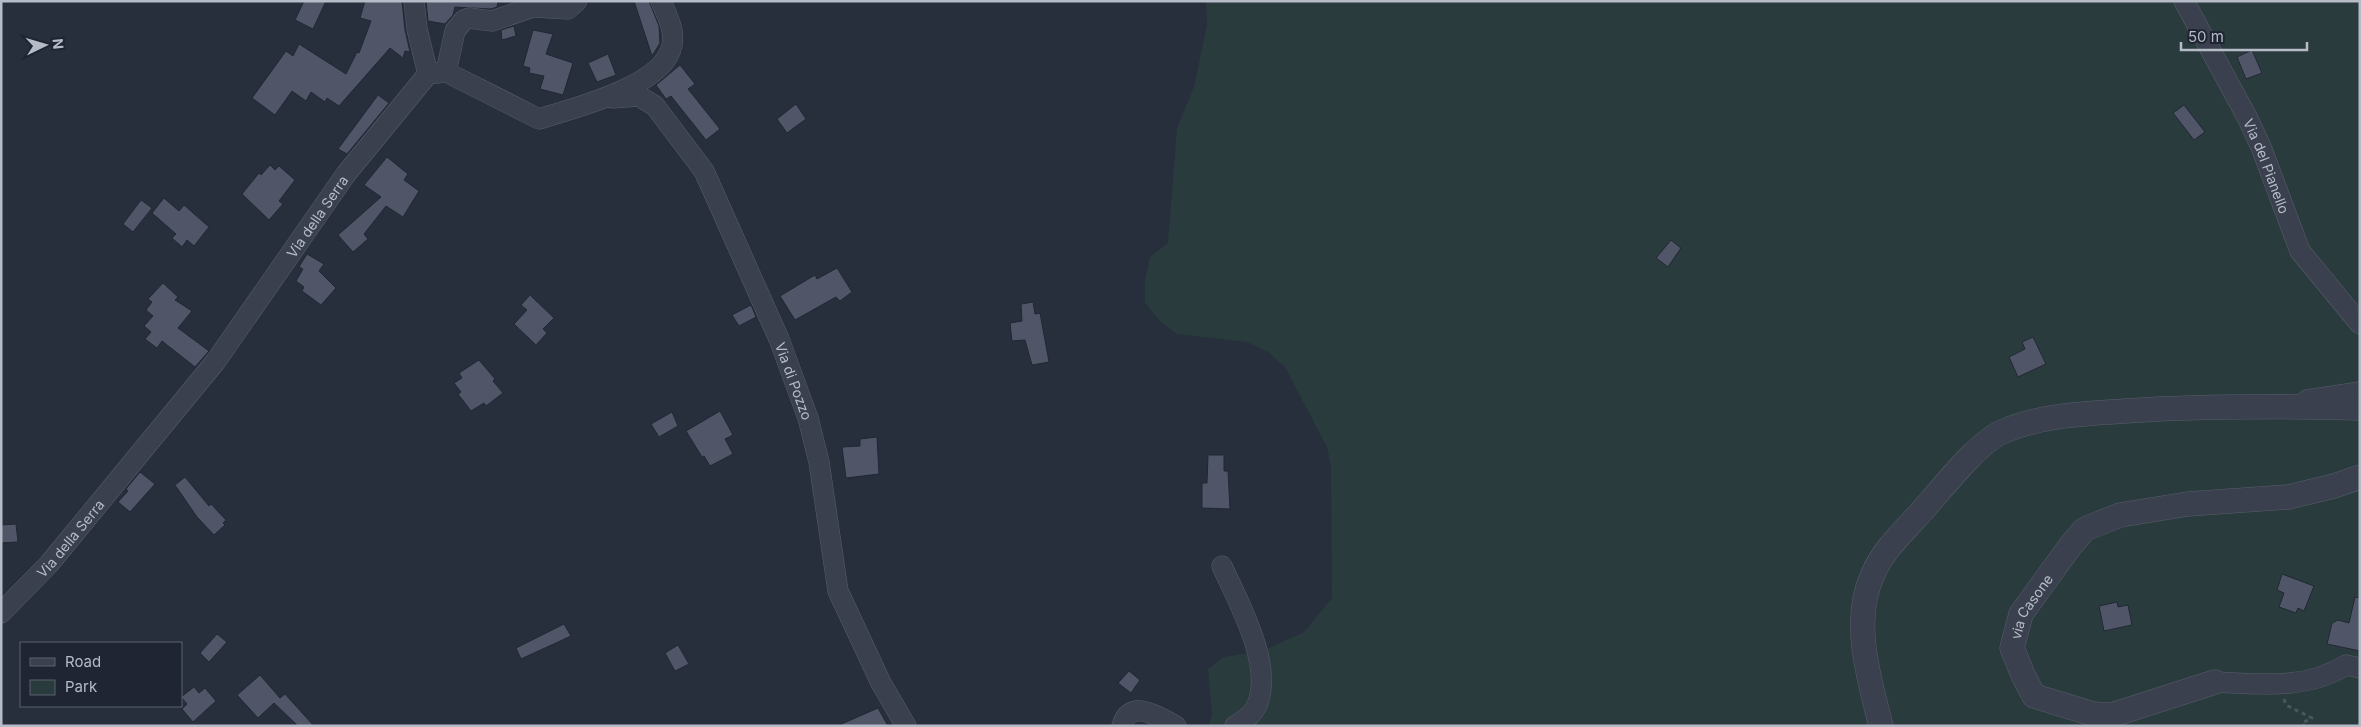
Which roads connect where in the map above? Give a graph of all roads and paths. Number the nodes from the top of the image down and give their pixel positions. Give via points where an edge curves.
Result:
1 (414, 1) edge
2 (577, 1) edge
3 (661, 1) edge
4 (2184, 1) edge
5 (437, 73) junction
6 (601, 99) junction
7 (2360, 324) edge
8 (2360, 392) edge
9 (2279, 406) junction
10 (2360, 408) edge
11 (2360, 477) edge
12 (1222, 566) dead end
13 (1, 613) edge
14 (2360, 668) edge
15 (2215, 682) joint
16 (2300, 683) junction
17 (906, 726) edge
18 (1122, 726) edge
19 (1176, 726) edge
20 (1235, 726) edge
21 (1881, 726) edge
22 (2304, 726) edge

1 - 5 street via 417,29
2 - 5 street via 568,9 533,7 492,21 464,20 455,31
3 - 6 street via 672,27 672,46 665,62 652,75
4 - 7 street, Via del Pianello via 2254,132 2300,251
5 - 6 street via 539,119
5 - 13 street, Via della Serra via 346,174 216,361 49,564
6 - 17 street, Via di Pozzo via 639,96 655,106 704,171 779,339 808,418 819,462 838,591 881,683
8 - 9 street
9 - 10 street
9 - 21 street via 2103,413 2030,421 2000,433 1978,451 1896,539 1873,572 1864,598 1863,633 1868,677
11 - 15 street, via Casone via 2288,497 2188,504 2120,515 2085,530 2021,614 2012,648 2034,696 2093,714 2112,715
12 - 20 street via 1262,668 1257,705 1249,717
14 - 16 street, via Casone via 2346,665 2331,675
15 - 16 street, via Casone
16 - 22 path via 2301,692 2283,697 2286,705 2312,718 2302,723
18 - 19 street via 1124,718 1132,710 1142,710

